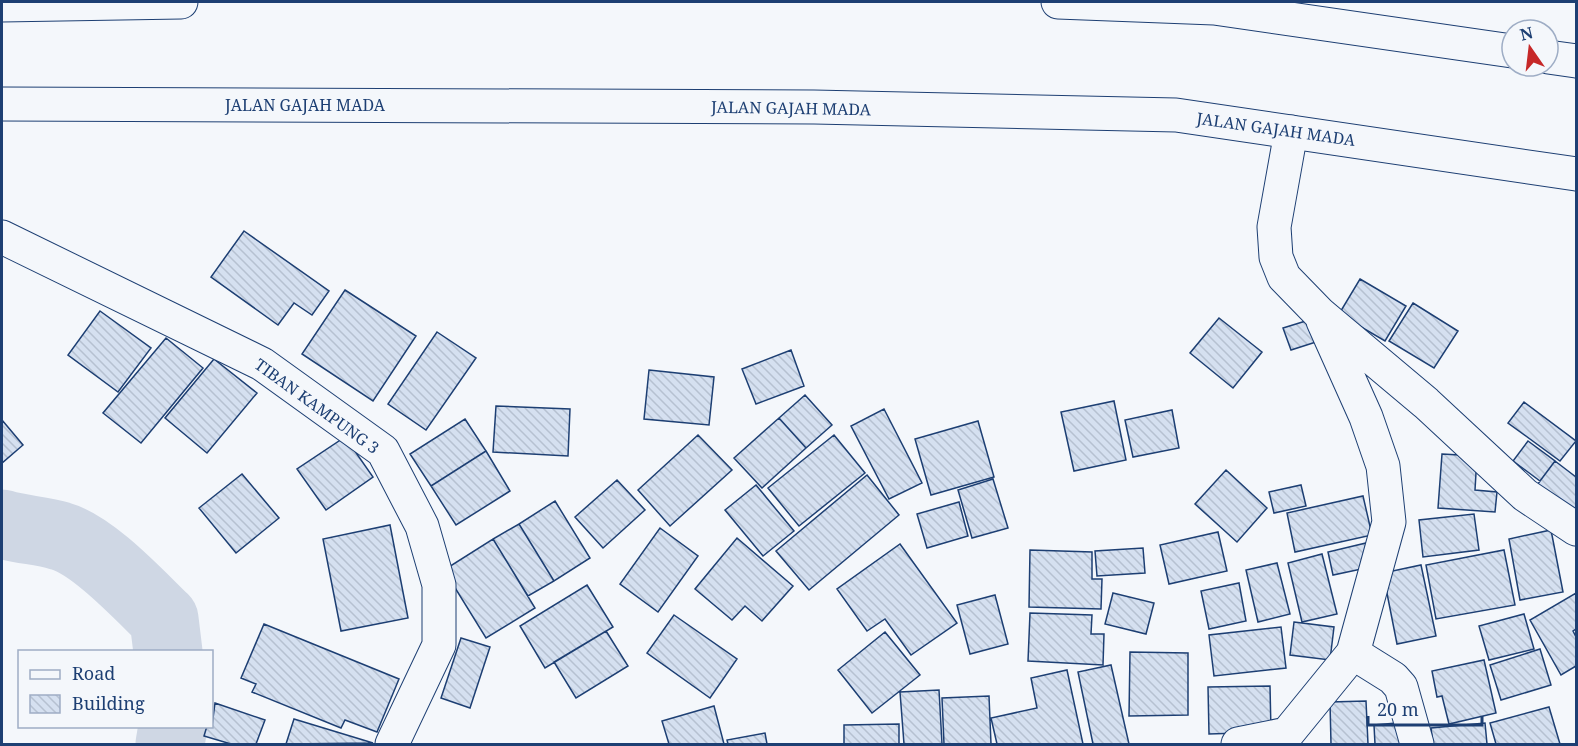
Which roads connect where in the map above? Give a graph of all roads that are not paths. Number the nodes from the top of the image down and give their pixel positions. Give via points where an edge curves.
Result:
1 (181, 2) edge
2 (1058, 2) edge
3 (2, 5) edge
4 (1500, 49) edge
5 (1560, 59) edge
6 (1576, 61) edge
7 (2, 104) edge
8 (1291, 132) junction
9 (1576, 174) edge
10 (2, 237) edge
11 (1320, 314) junction
12 (1576, 529) edge
13 (1353, 653) junction
14 (392, 744) edge
15 (1238, 744) edge
16 (1417, 744) edge

1 - 3 main road
2 - 4 main road via 1214,8
5 - 6 main road
7 - 8 main road, JALAN GAJAH MADA via 802,107 1176,115
8 - 9 main road, JALAN GAJAH MADA
8 - 11 main road via 1274,227 1276,257 1284,277
10 - 14 main road, TIBAN KAMPUNG 3 via 262,364 383,452 422,526 439,585 439,645
11 - 12 main road via 1426,403 1525,495
11 - 13 main road via 1366,417 1383,466 1389,522
13 - 15 main road via 1287,734
13 - 16 main road via 1401,687

